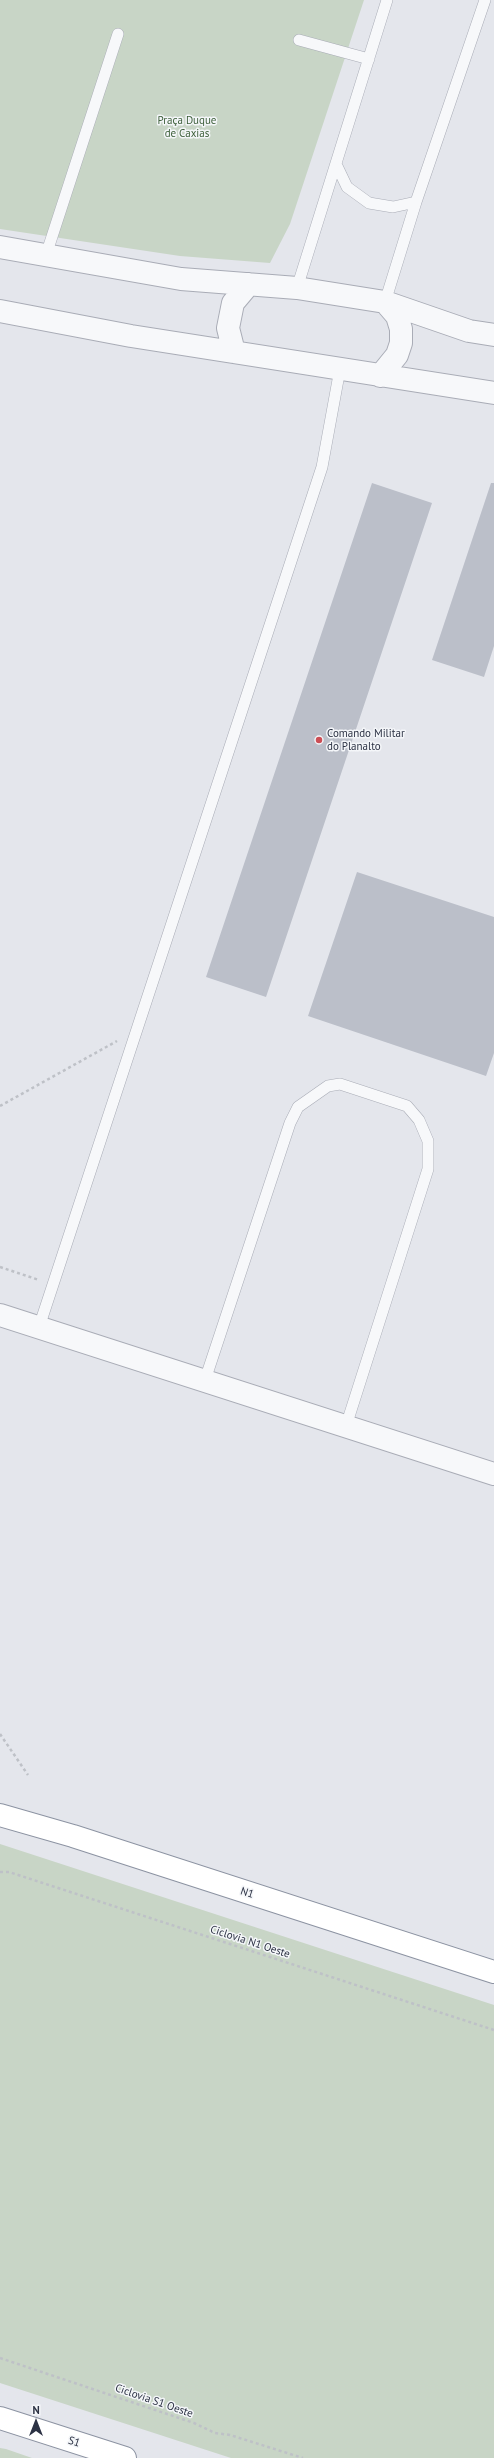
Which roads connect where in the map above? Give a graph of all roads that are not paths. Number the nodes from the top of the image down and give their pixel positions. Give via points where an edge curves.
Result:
1 (388, 0) edge
2 (485, 0) edge
3 (118, 34) dead end
4 (299, 40) dead end
5 (369, 59) junction
6 (337, 166) junction
7 (416, 202) junction
8 (0, 247) edge
9 (46, 255) junction
10 (249, 284) junction
11 (297, 288) junction
12 (385, 302) junction
13 (0, 311) edge
14 (494, 335) edge
15 (234, 352) junction
16 (340, 369) junction
17 (380, 376) junction
18 (494, 393) edge
19 (0, 1315) edge
20 (39, 1327) junction
21 (205, 1380) junction
22 (346, 1426) junction
23 (494, 1474) edge
24 (0, 1815) edge
25 (494, 1972) edge
26 (0, 2418) edge
27 (125, 2458) edge

1 - 5 lane
2 - 7 lane
3 - 9 lane
4 - 5 lane
5 - 6 lane
6 - 7 lane via 347,187 369,203 393,207
6 - 11 lane
7 - 12 lane
8 - 9 street
9 - 10 street via 181,279
10 - 11 street
10 - 15 street via 233,303 228,328
11 - 12 street
12 - 14 street via 469,331
12 - 17 street via 397,316 401,329 401,343 397,355
13 - 15 street
15 - 16 street
16 - 17 street
16 - 20 lane via 322,467
17 - 18 street
19 - 20 street
20 - 21 street
21 - 22 street
21 - 22 lane via 290,1123 298,1107 328,1086 340,1084 407,1106 419,1120 428,1141 428,1169
22 - 23 street
24 - 25 highway, N1 via 73,1836
26 - 27 highway, S1

